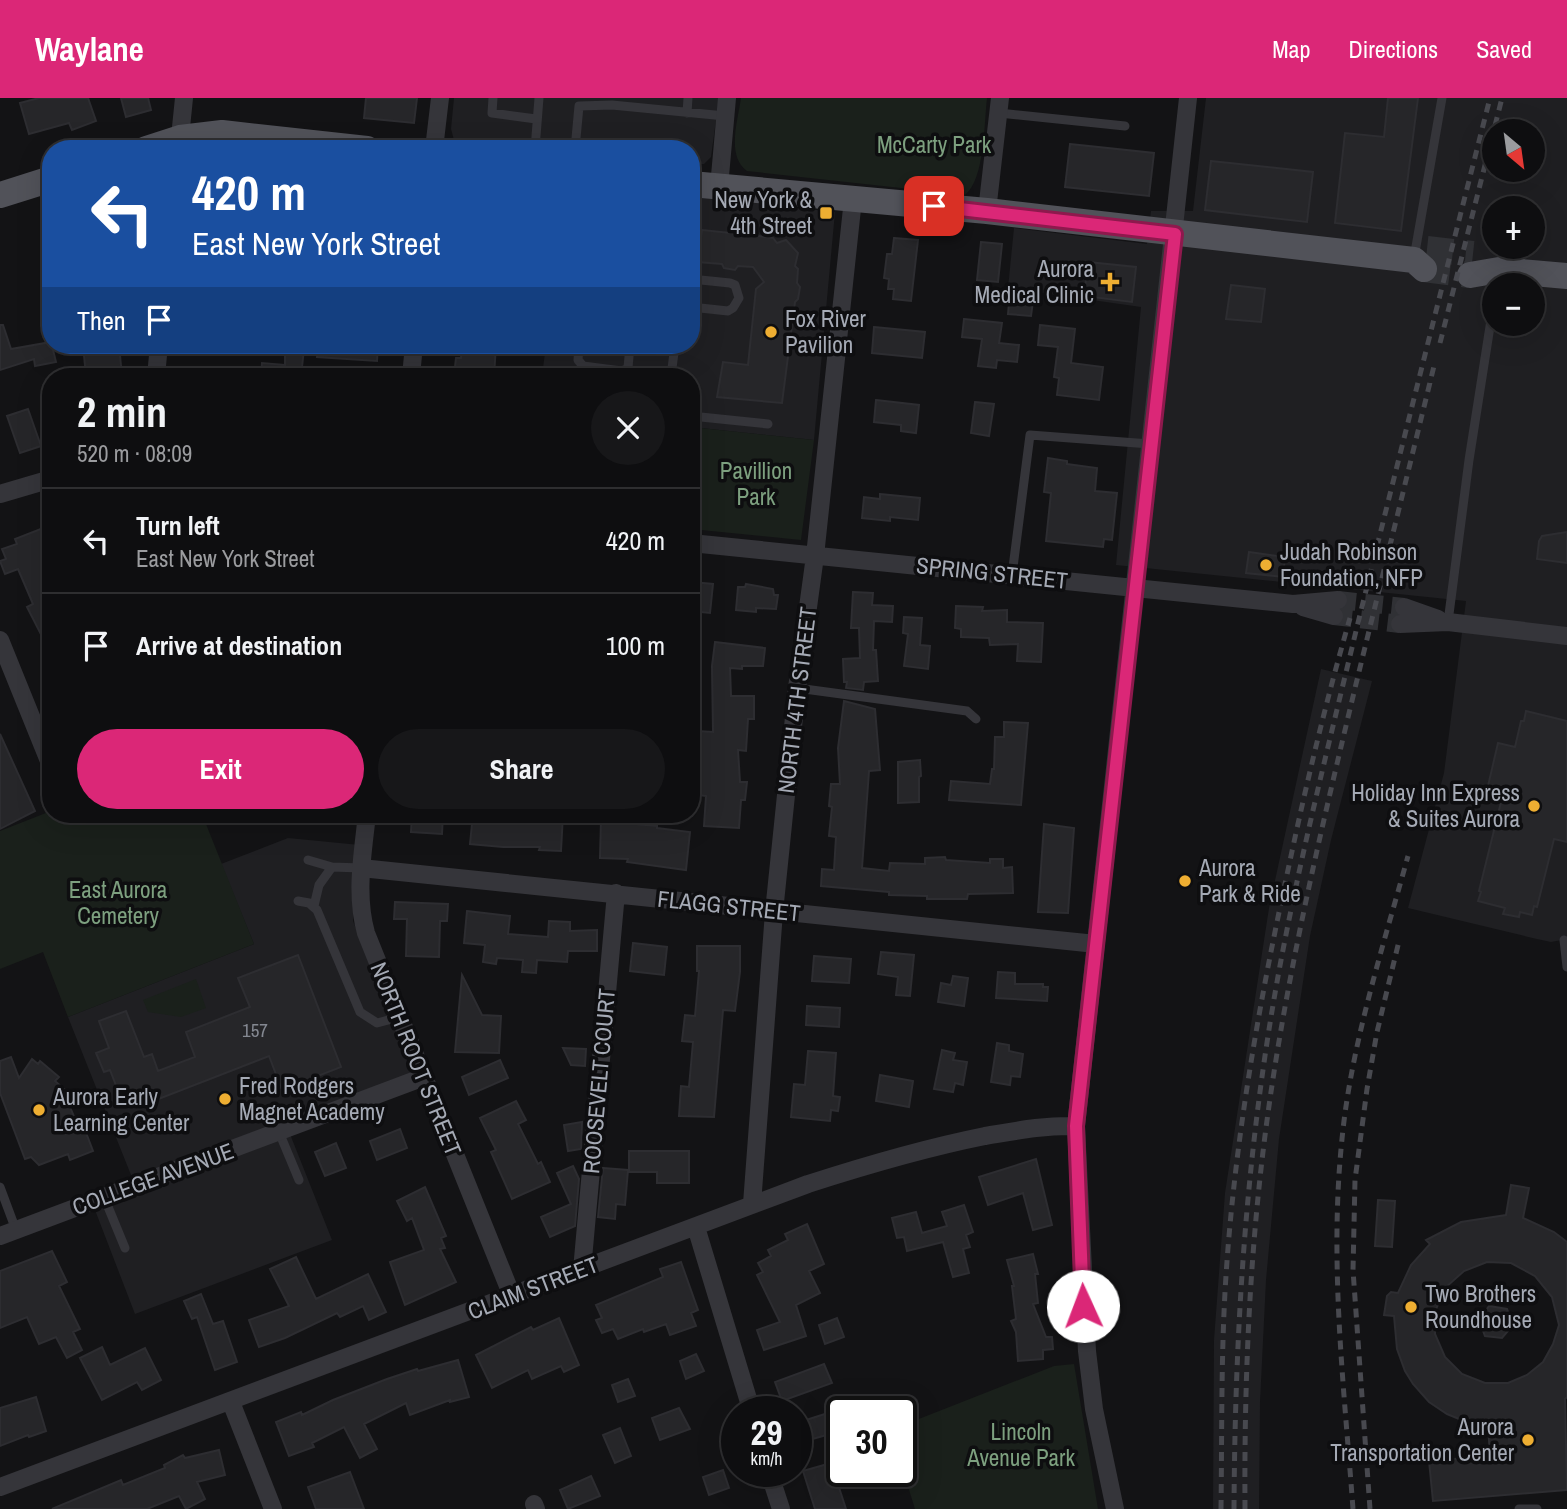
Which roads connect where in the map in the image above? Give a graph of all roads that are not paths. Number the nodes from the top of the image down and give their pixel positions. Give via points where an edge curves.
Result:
1 (184, 98) edge
2 (440, 98) edge
3 (493, 98) edge
4 (539, 98) edge
5 (688, 98) edge
6 (727, 98) edge
7 (1188, 98) edge
8 (1442, 98) edge
9 (999, 105) edge
10 (687, 113) junction
11 (725, 116) junction
12 (536, 119) junction
13 (1125, 126) dead end
14 (180, 140) edge
15 (193, 140) edge
16 (286, 140) edge
17 (435, 140) edge
18 (535, 140) edge
19 (576, 140) edge
20 (42, 182) edge
21 (700, 186) edge
22 (719, 187) junction
23 (0, 195) edge
24 (853, 198) junction
25 (987, 211) junction
26 (1175, 234) junction
27 (1422, 259) joint
28 (1471, 264) tunnel mouth
29 (1567, 276) edge
30 (700, 280) edge
31 (700, 308) edge
32 (1488, 336) edge
33 (578, 354) edge
34 (602, 368) edge
35 (700, 417) edge
36 (768, 424) dead end
37 (1150, 444) junction
38 (42, 482) edge
39 (0, 494) edge
40 (700, 544) edge
41 (816, 556) junction
42 (1012, 575) junction
43 (1136, 587) junction
44 (1336, 608) tunnel mouth
45 (1402, 616) tunnel mouth
46 (1448, 622) junction
47 (1567, 636) edge
48 (0, 640) edge
49 (797, 688) junction
50 (976, 719) dead end
51 (42, 744) edge
52 (366, 823) edge
53 (308, 860) dead end
54 (332, 867) junction
55 (361, 868) junction
56 (616, 893) junction
57 (298, 901) dead end
58 (314, 906) junction
59 (774, 912) junction
60 (1564, 940) dead end
61 (1096, 944) junction
62 (1567, 967) edge
63 (400, 1017) junction
64 (424, 1077) junction
65 (1076, 1126) junction
66 (279, 1132) junction
67 (299, 1180) dead end
68 (0, 1187) edge
69 (104, 1197) junction
70 (752, 1203) junction
71 (696, 1227) junction
72 (8, 1233) edge
73 (125, 1248) dead end
74 (582, 1270) junction
75 (512, 1297) junction
76 (746, 1396) edge
77 (231, 1402) junction
78 (0, 1487) edge
79 (774, 1487) edge
80 (273, 1509) edge
81 (781, 1509) edge
82 (1115, 1509) edge
83 (1519, 1509) edge
84 (1537, 1509) edge

1 - 14 street
2 - 17 street
3 - 12 lane via 492,113
4 - 12 lane
5 - 10 lane
6 - 11 street
7 - 26 street
8 - 27 lane
9 - 13 lane
9 - 25 street
10 - 11 lane
10 - 19 lane via 612,105 579,107
11 - 22 street
12 - 18 lane
15 - 16 main road via 222,133
20 - 23 main road
21 - 22 main road
22 - 24 main road
24 - 25 main road
24 - 41 street, NORTH 4TH STREET
25 - 26 main road
26 - 27 main road
26 - 37 street
28 - 29 main road via 1499,274
30 - 31 lane via 735,285 739,298 728,311
32 - 46 lane
33 - 34 lane via 583,366
35 - 36 lane
37 - 42 lane via 1030,435
37 - 43 street
38 - 39 street
40 - 41 street, SPRING STREET
41 - 42 street, SPRING STREET
41 - 49 street, NORTH 4TH STREET
42 - 43 street, SPRING STREET
43 - 44 street, SPRING STREET
43 - 61 street
45 - 46 street
46 - 47 street
48 - 51 street
49 - 50 lane via 967,710
49 - 59 street, NORTH 4TH STREET
52 - 55 street, NORTH ROOT STREET
53 - 54 lane
54 - 55 lane
54 - 58 lane via 319,885
55 - 56 street, FLAGG STREET
55 - 63 street, NORTH ROOT STREET via 360,913
56 - 59 street, FLAGG STREET
56 - 74 street, ROOSEVELT COURT
57 - 58 lane
58 - 63 lane via 360,1012 377,1023
59 - 61 street, FLAGG STREET
59 - 70 street, NORTH 4TH STREET
60 - 62 lane
61 - 65 street
63 - 64 street, NORTH ROOT STREET
64 - 66 street, COLLEGE AVENUE
64 - 75 street, NORTH ROOT STREET
65 - 70 street, CLAIM STREET via 1017,1130 890,1158
65 - 82 street via 1087,1351
66 - 67 lane
66 - 69 street, COLLEGE AVENUE
68 - 72 lane
69 - 72 street, COLLEGE AVENUE
69 - 73 lane
70 - 71 street, CLAIM STREET
71 - 74 street, CLAIM STREET
71 - 76 street
74 - 75 street, CLAIM STREET
75 - 77 street, CLAIM STREET
77 - 78 street, CLAIM STREET
77 - 80 street
79 - 81 street
83 - 84 lane

